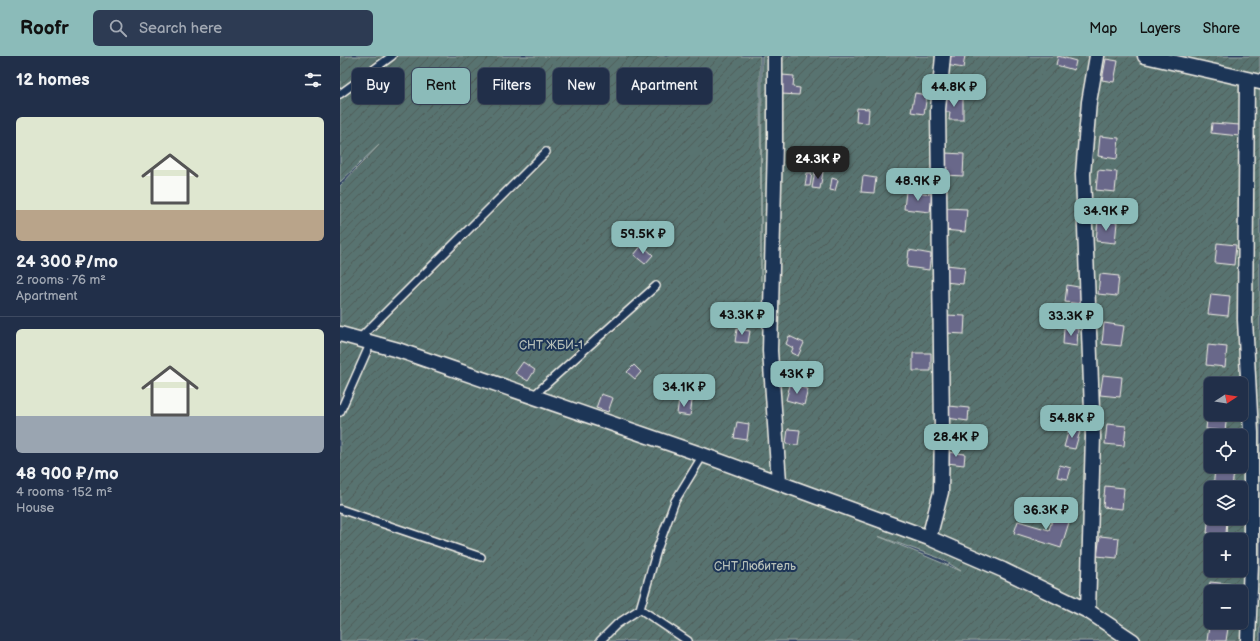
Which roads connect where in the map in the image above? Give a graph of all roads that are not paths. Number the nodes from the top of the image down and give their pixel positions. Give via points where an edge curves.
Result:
1 (392, 56) edge
2 (775, 56) edge
3 (943, 56) edge
4 (1097, 56) edge
5 (1144, 56) edge
6 (1162, 58) edge
7 (1253, 80) edge
8 (340, 94) edge
9 (546, 152) dead end
10 (656, 286) dead end
11 (340, 334) edge
12 (365, 341) junction
13 (533, 396) junction
14 (340, 412) edge
15 (703, 455) junction
16 (779, 482) junction
17 (340, 509) edge
18 (929, 538) junction
19 (481, 557) dead end
20 (640, 609) junction
21 (1088, 610) junction
22 (600, 641) edge
23 (688, 641) edge
24 (1132, 641) edge
25 (1248, 641) edge

1 - 8 lane
2 - 16 street via 770,350
3 - 18 street via 938,110 941,492
4 - 21 street via 1089,102 1083,174 1093,436
5 - 6 street
6 - 7 street
7 - 25 street via 1245,320 1251,432
9 - 12 lane
10 - 13 lane
11 - 12 street
12 - 13 street
12 - 14 lane
13 - 15 street
15 - 16 street
15 - 20 lane via 675,501 657,550
16 - 18 street
17 - 19 lane
18 - 21 street
20 - 22 lane via 617,624
20 - 23 lane
21 - 24 street

